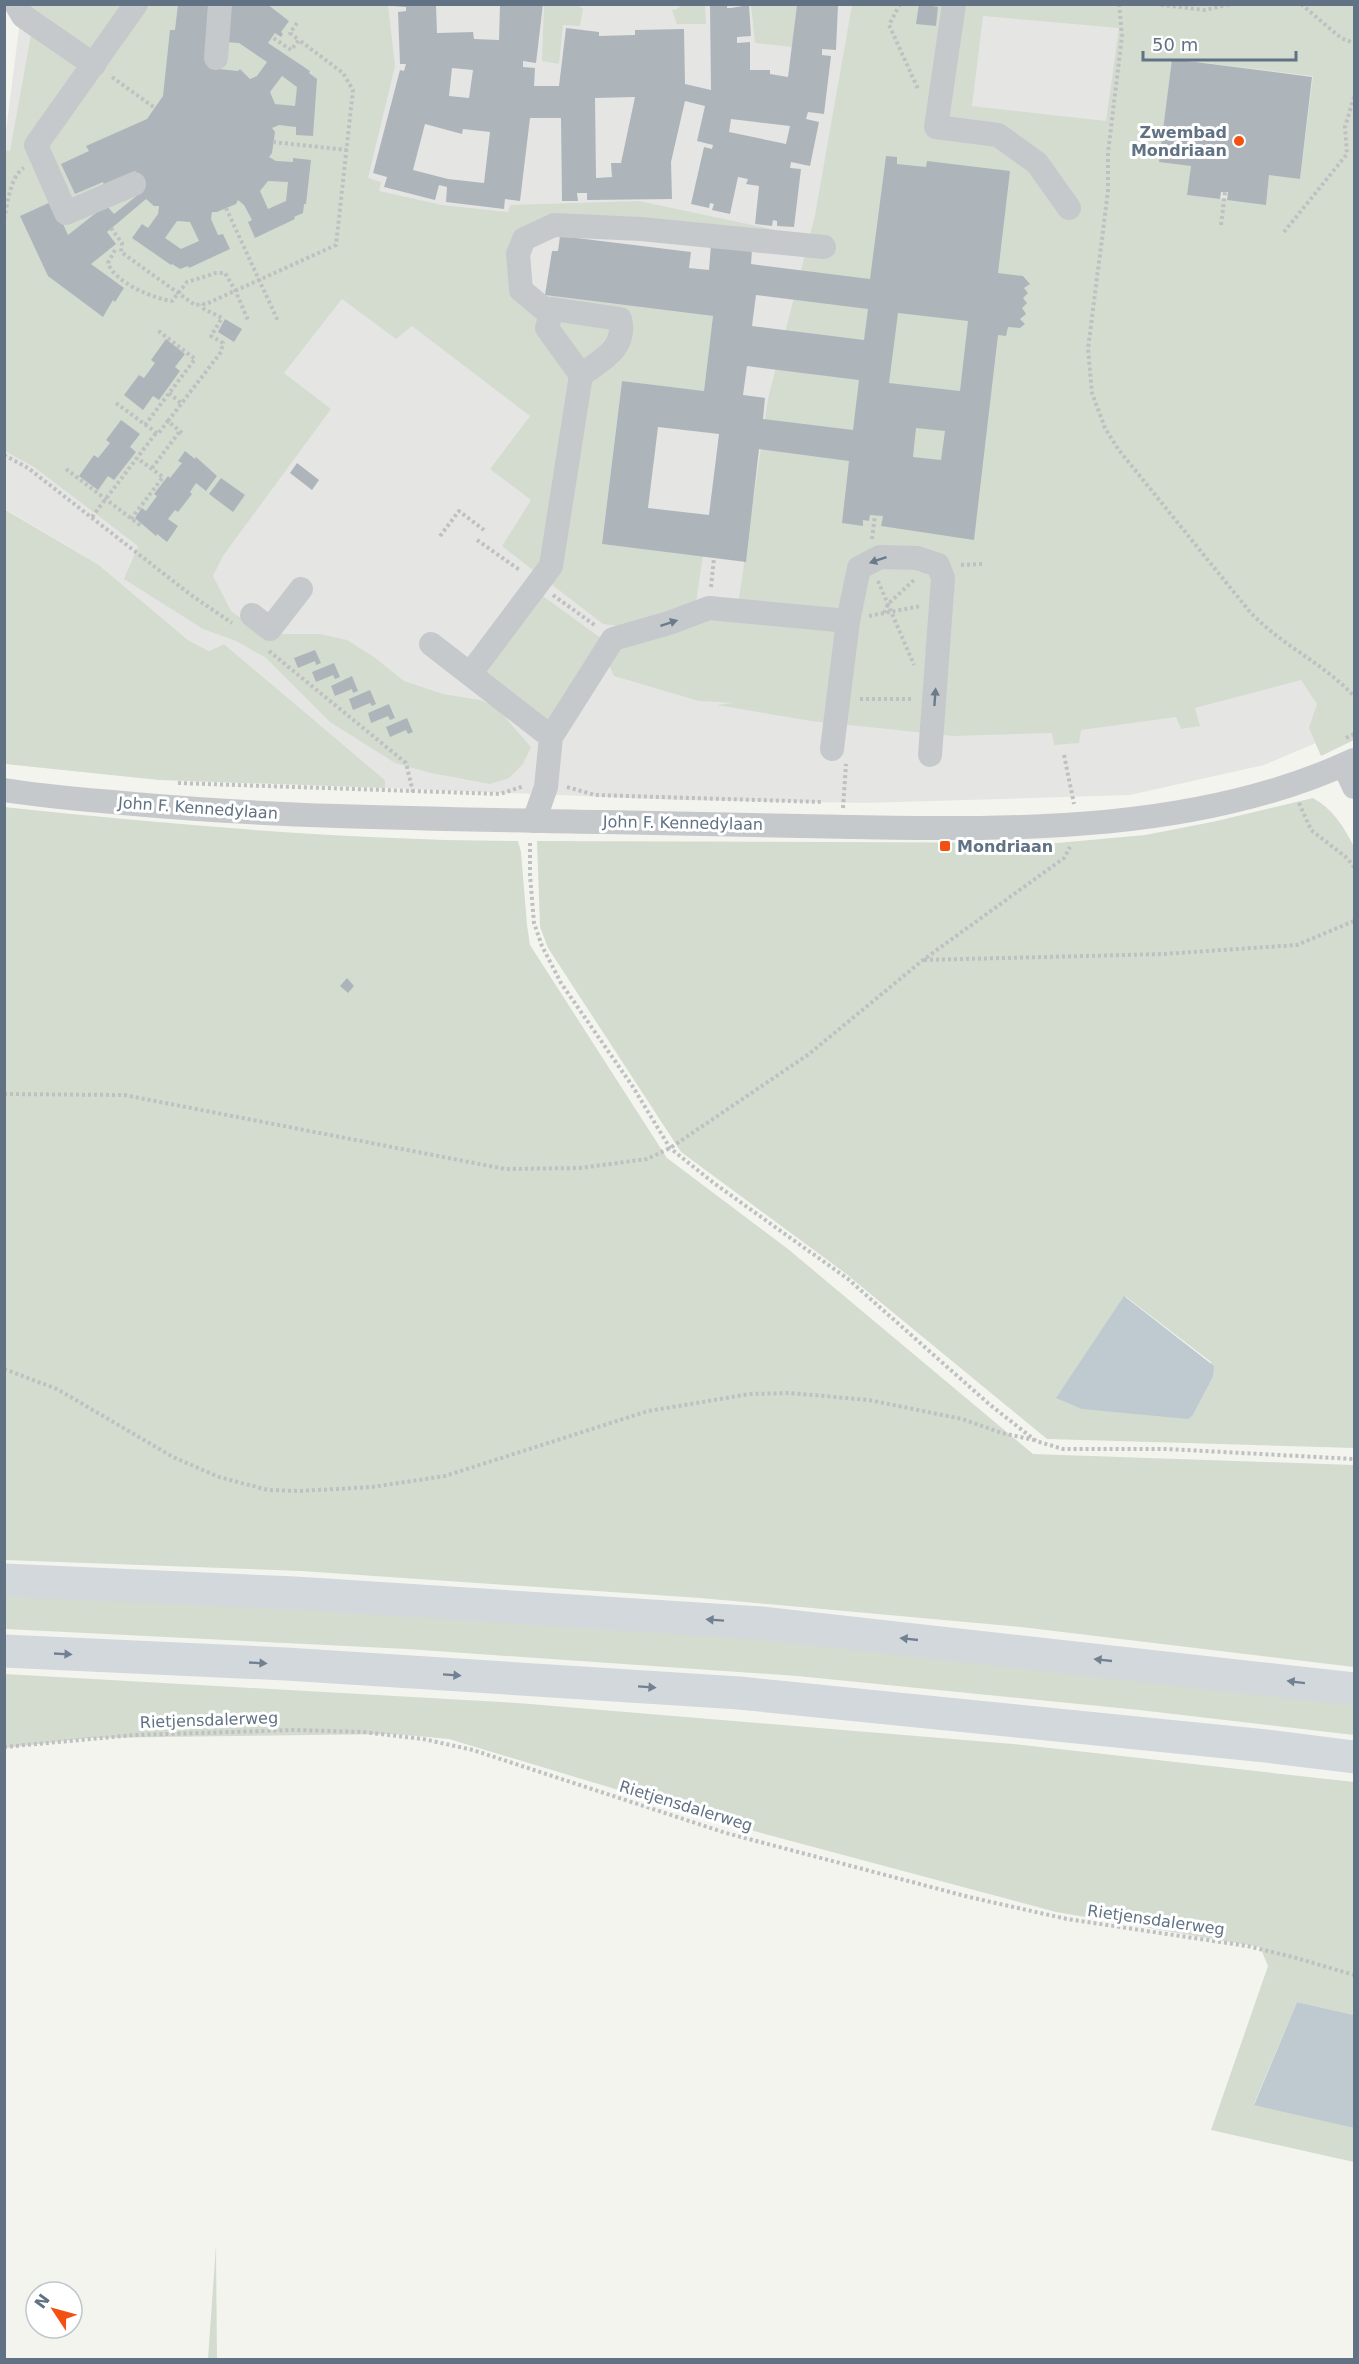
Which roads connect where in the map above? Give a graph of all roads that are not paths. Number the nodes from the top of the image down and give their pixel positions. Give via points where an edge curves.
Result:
1 (16, 4) edge
2 (136, 4) edge
3 (220, 4) edge
4 (954, 4) edge
5 (216, 58) dead end
6 (94, 65) junction
7 (134, 184) dead end
8 (1069, 208) dead end
9 (824, 247) dead end
10 (551, 315) junction
11 (581, 375) junction
12 (301, 589) dead end
13 (848, 621) junction
14 (246, 622) road end
15 (431, 644) dead end
16 (470, 674) junction
17 (551, 737) junction
18 (930, 755) dead end
19 (839, 756) road end
20 (1349, 762) edge
21 (1354, 788) edge
22 (4, 790) edge
23 (534, 821) junction
24 (4, 1580) edge
25 (4, 1652) edge
26 (1354, 1689) edge
27 (1354, 1757) edge

1 - 6 street via 23,16
2 - 6 street
3 - 5 street
4 - 8 street via 936,127 998,135 1037,162
6 - 7 street via 36,146 66,213
9 - 10 street via 641,229 554,225 524,239 518,254 521,290
10 - 11 street via 547,328
10 - 11 street via 552,309 620,319 623,332 615,350
11 - 16 street via 551,566
12 - 14 street via 270,629
17 -> 13 street via 613,639 709,608
18 -> 13 street via 943,578 938,565 917,558 880,556 859,568
13 - 19 street via 838,699
15 - 16 street
16 - 17 street
17 - 23 street via 546,787
20 - 21 street
20 - 23 street, John F. Kennedylaan via 1293,784 1140,818 1076,813 951,829
22 - 23 street, John F. Kennedylaan via 225,812
26 -> 24 highway via 761,1623 295,1593
25 -> 27 highway via 286,1664 739,1693

